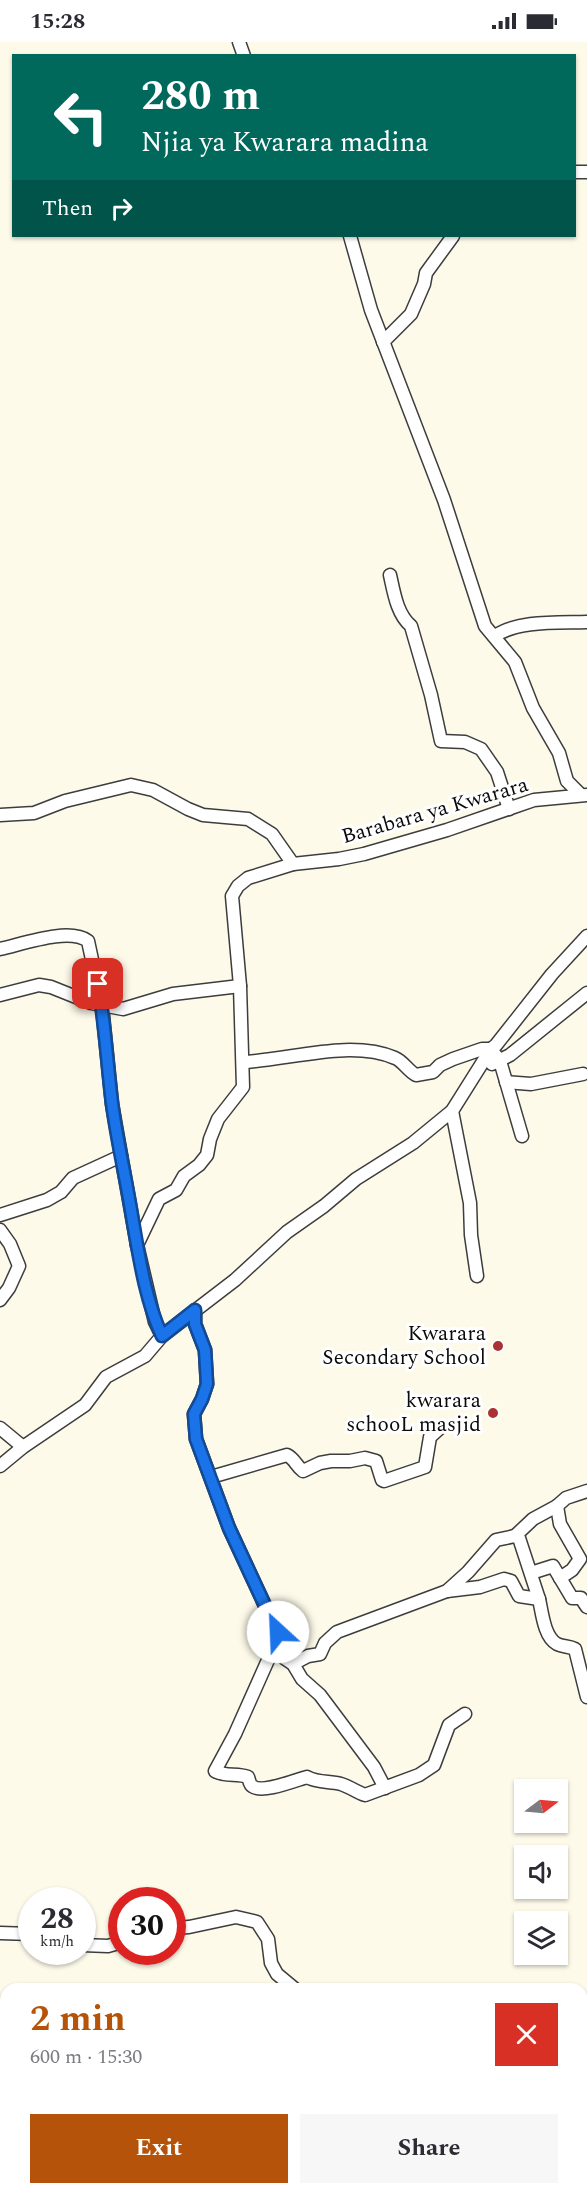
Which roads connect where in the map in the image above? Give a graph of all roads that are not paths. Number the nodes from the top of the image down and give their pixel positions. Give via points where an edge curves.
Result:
1 (350, 237) edge
2 (452, 237) edge
3 (382, 342) junction
4 (390, 575) dead end
5 (587, 622) edge
6 (495, 636) junction
7 (584, 795) edge
8 (510, 809) junction
9 (0, 815) edge
10 (293, 864) junction
11 (587, 936) edge
12 (0, 949) edge
13 (240, 986) junction
14 (587, 993) edge
15 (0, 994) edge
16 (102, 1006) junction
17 (491, 1049) junction
18 (500, 1061) junction
19 (243, 1062) junction
20 (480, 1069) junction
21 (583, 1074) dead end
22 (506, 1083) junction
23 (448, 1115) junction
24 (522, 1136) dead end
25 (121, 1156) junction
26 (0, 1215) edge
27 (0, 1230) edge
28 (137, 1245) junction
29 (477, 1276) dead end
30 (0, 1300) edge
31 (195, 1310) junction
32 (162, 1336) junction
33 (441, 1427) dead end
34 (0, 1428) edge
35 (23, 1447) junction
36 (0, 1466) edge
37 (211, 1478) junction
38 (587, 1491) edge
39 (557, 1506) junction
40 (514, 1536) junction
41 (531, 1573) junction
42 (560, 1578) junction
43 (447, 1591) junction
44 (538, 1599) junction
45 (587, 1607) edge
46 (274, 1651) junction
47 (293, 1664) junction
48 (587, 1697) edge
49 (465, 1714) dead end
50 (385, 1788) junction
51 (186, 1927) edge
52 (0, 1933) edge
53 (18, 1934) edge
54 (288, 1983) edge

1 - 3 street
2 - 3 street via 426,273 411,314
3 - 6 street via 444,500 485,626
4 - 8 street via 404,620 411,626 441,741 465,742 482,749 497,772
5 - 6 street via 523,625
6 - 7 street via 515,662 530,701 559,753 567,781
7 - 8 street, Barabara ya Kwarara via 534,800
8 - 10 street, Barabara ya Kwarara via 364,854
9 - 10 street via 34,813 131,785 153,790 203,815 248,819 272,834
10 - 13 street, Barabara ya Kwarara via 248,878 232,896
11 - 17 street
12 - 16 street via 64,935 81,936 88,941
13 - 16 street via 173,994 123,1009
13 - 19 street, Barabara ya Kwarara
14 - 18 street
15 - 16 street via 39,985
16 - 25 street
17 - 18 street
17 - 19 street via 416,1075 398,1059 365,1050
17 - 20 street
18 - 20 street
18 - 22 street
19 - 28 street, Barabara ya Kwarara via 243,1087 218,1119 207,1155 184,1176 176,1190 159,1199
20 - 23 street
21 - 22 street via 531,1084
22 - 24 street
23 - 29 street via 470,1203
23 - 31 street via 287,1232
25 - 26 street via 73,1178 61,1192 46,1200
25 - 28 street
27 - 30 street via 19,1266
28 - 32 street via 155,1322
31 - 32 street
31 - 37 street via 195,1324 205,1350 207,1384 194,1414 194,1426
32 - 35 street via 145,1356 106,1377 85,1405
33 - 37 street via 430,1437 425,1467 384,1481 376,1461 365,1458 320,1463 303,1471 287,1455
34 - 35 street
35 - 36 street
37 - 46 street via 229,1528 268,1612 278,1623
38 - 39 street via 567,1497
39 - 40 street via 532,1519
39 - 42 street via 560,1524 580,1559
40 - 41 street via 519,1538
40 - 43 street via 496,1540
41 - 42 street via 553,1566
41 - 44 street
42 - 45 street via 572,1598 581,1598
43 - 44 street via 504,1579 511,1581 519,1596
43 - 47 street via 337,1632 320,1654
44 - 48 street via 552,1641 575,1649
46 - 47 street
46 - 50 street via 215,1771 241,1774 256,1788 307,1777 365,1795
47 - 50 street via 374,1767
49 - 50 street via 449,1725 434,1765
51 - 54 street via 236,1917 257,1922 268,1939 271,1963
52 - 53 street

